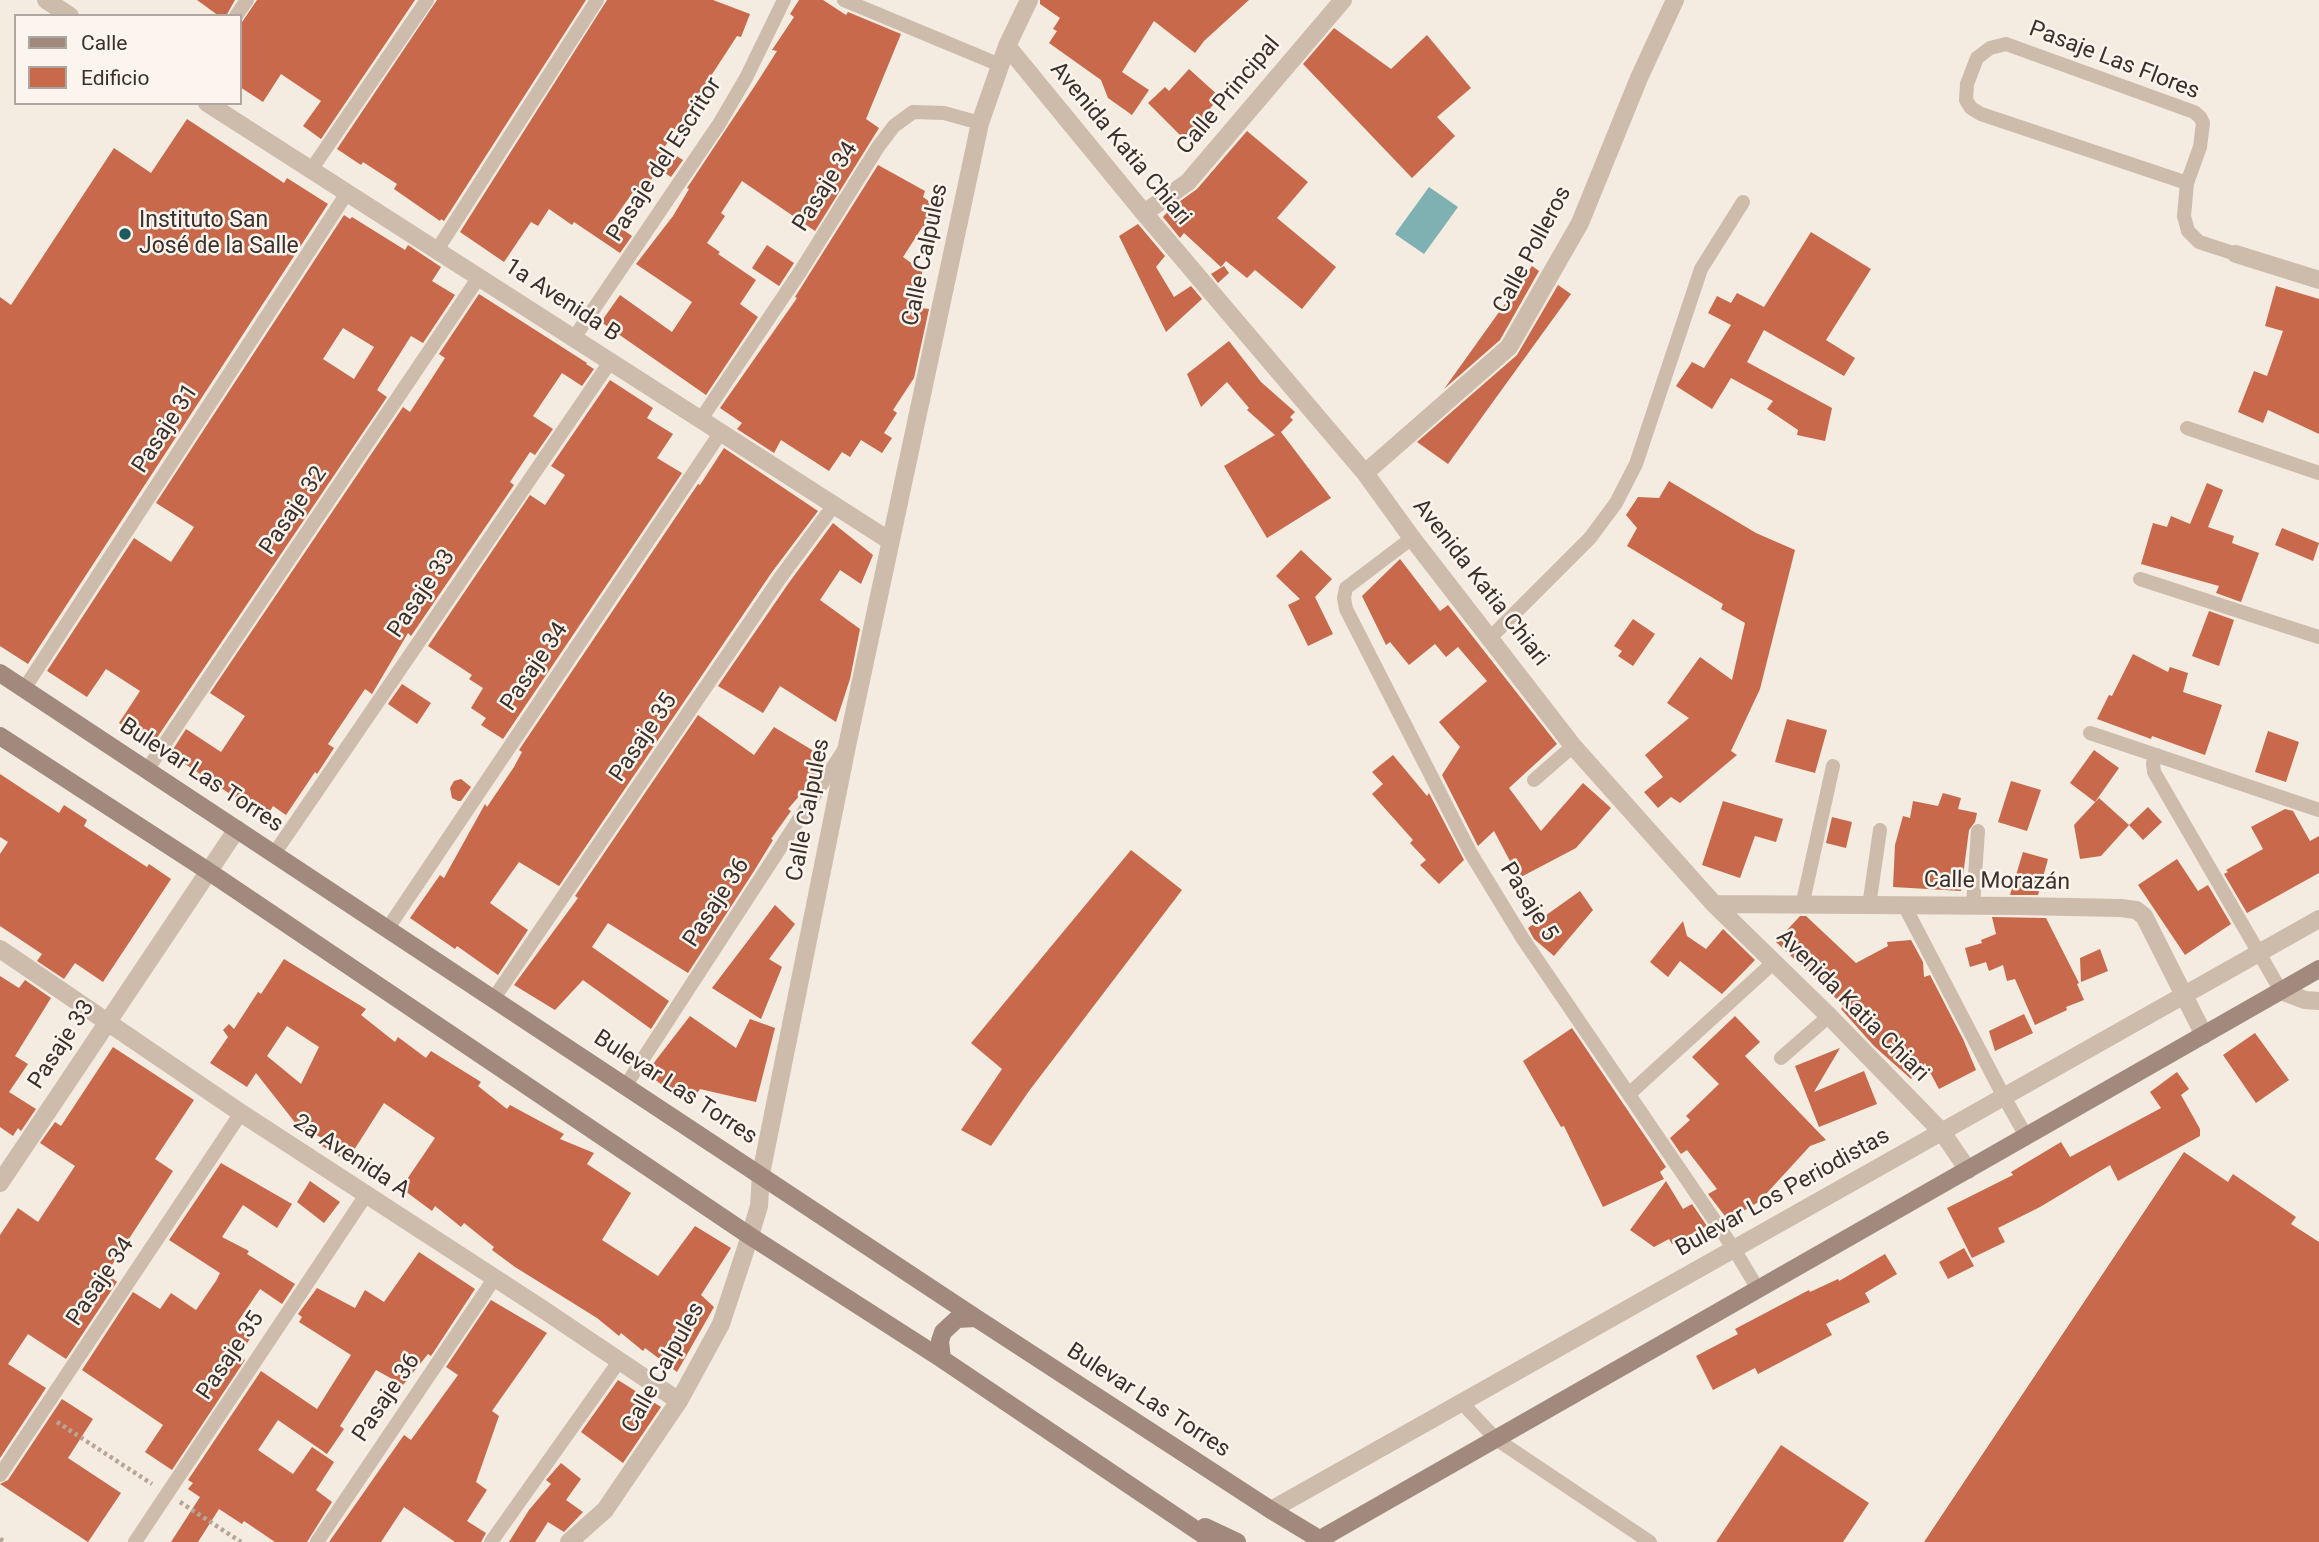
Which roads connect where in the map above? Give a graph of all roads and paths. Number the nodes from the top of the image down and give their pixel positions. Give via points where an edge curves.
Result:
1 (427, 0) edge
2 (597, 0) edge
3 (784, 0) edge
4 (844, 0) edge
5 (1029, 0) edge
6 (1343, 0) edge
7 (1675, 0) edge
8 (52, 2) edge
9 (67, 14) edge
10 (1007, 46) junction
11 (1000, 65) junction
12 (210, 105) edge
13 (980, 122) junction
14 (311, 170) junction
15 (2187, 183) junction
16 (347, 193) junction
17 (1742, 202) dead end
18 (1144, 213) junction
19 (437, 250) junction
20 (2236, 254) joint
21 (479, 278) junction
22 (2319, 280) edge
23 (574, 338) junction
24 (611, 362) junction
25 (701, 419) junction
26 (2187, 428) dead end
27 (721, 432) junction
28 (2319, 472) edge
29 (1365, 473) junction
30 (834, 505) junction
31 (1412, 538) junction
32 (890, 541) junction
33 (2140, 579) dead end
34 (1491, 637) junction
35 (2319, 638) edge
36 (0, 673) edge
37 (24, 689) junction
38 (2090, 733) dead end
39 (0, 736) edge
40 (847, 746) junction
41 (1573, 746) junction
42 (2157, 755) junction
43 (1833, 766) dead end
44 (147, 770) junction
45 (1534, 780) dead end
46 (2319, 810) edge
47 (237, 829) junction
48 (1880, 830) dead end
49 (1978, 831) dead end
50 (274, 854) junction
51 (208, 871) junction
52 (1714, 904) junction
53 (1904, 905) junction
54 (1973, 905) junction
55 (1802, 906) junction
56 (1869, 906) junction
57 (2319, 919) edge
58 (388, 928) junction
59 (0, 949) edge
60 (2259, 953) junction
61 (1774, 962) junction
62 (2319, 969) edge
63 (2281, 990) junction
64 (2184, 996) junction
65 (494, 998) junction
66 (2319, 1001) edge
67 (1829, 1016) junction
68 (107, 1021) junction
69 (2204, 1035) junction
70 (1781, 1058) dead end
71 (626, 1085) junction
72 (1629, 1094) junction
73 (2004, 1097) junction
74 (241, 1113) junction
75 (1942, 1132) junction
76 (2026, 1136) junction
77 (1968, 1170) junction
78 (761, 1174) junction
79 (0, 1184) edge
80 (366, 1195) junction
81 (750, 1236) junction
82 (1734, 1249) junction
83 (494, 1279) junction
84 (1758, 1289) junction
85 (976, 1318) junction
86 (942, 1359) junction
87 (620, 1360) junction
88 (679, 1401) junction
89 (1462, 1403) junction
90 (42, 1412) junction
91 (1496, 1439) junction
92 (0, 1475) edge
93 (167, 1493) junction
94 (1163, 1508) junction
95 (1271, 1510) junction
96 (0, 1539) edge
97 (1320, 1541) edge
98 (5, 1542) edge
99 (135, 1542) edge
100 (242, 1542) edge
101 (317, 1542) edge
102 (491, 1542) edge
103 (569, 1542) edge
104 (1214, 1542) edge
105 (1237, 1542) edge
106 (1650, 1542) edge

1 - 14 lane
2 - 19 lane
3 - 23 lane, Pasaje del Escritor via 719,124
4 - 11 lane
5 - 10 street
6 - 18 street, Calle Principal via 1188,182
7 - 29 street, Calle Polleros via 1580,223 1509,346
8 - 9 street
10 - 11 street, Calle Calpules
10 - 18 street, Avenida Katia Chiari
11 - 13 street, Calle Calpules
12 - 14 street, 1a Avenida B
13 - 25 lane, Pasaje 34 via 943,113 912,112 894,126
13 - 32 street, Calle Calpules
14 - 16 street, 1a Avenida B
15 - 15 lane, Pasaje Las Flores via 1981,114 1966,100 1977,58 1990,48 2007,44 2193,112 2203,123
15 - 20 lane, Pasaje Las Flores via 2184,216 2188,231 2199,242
16 - 19 street, 1a Avenida B
16 - 37 lane, Pasaje 31
17 - 34 lane via 1701,269 1636,464 1616,503 1590,538
18 - 29 street, Avenida Katia Chiari
19 - 21 street, 1a Avenida B
20 - 22 street
21 - 23 street, 1a Avenida B
21 - 44 lane, Pasaje 32
23 - 24 street, 1a Avenida B
24 - 25 street, 1a Avenida B
24 - 50 lane, Pasaje 33
25 - 27 street, 1a Avenida B
26 - 28 lane
27 - 30 street, 1a Avenida B
27 - 58 lane, Pasaje 34
29 - 31 street, Avenida Katia Chiari
30 - 32 street, 1a Avenida B
30 - 65 lane, Pasaje 35
31 - 34 street, Avenida Katia Chiari
31 - 72 lane, Pasaje 5 via 1346,588 1346,610 1471,852 1523,939
32 - 40 street, Calle Calpules
33 - 35 lane
34 - 41 street, Avenida Katia Chiari
36 - 37 street, Bulevar Las Torres
37 - 44 street, Bulevar Las Torres
38 - 42 lane
39 - 51 street
40 - 71 lane, Pasaje 36
40 - 78 street, Calle Calpules
41 - 45 lane
41 - 52 street, Avenida Katia Chiari
42 - 46 lane
42 - 60 lane via 2154,772
43 - 55 lane
44 - 47 street, Bulevar Las Torres
47 - 50 street, Bulevar Las Torres
47 - 51 street, Pasaje 33
48 - 56 lane
49 - 54 lane
50 - 58 street, Bulevar Las Torres
51 - 68 street, Pasaje 33
51 - 81 street
52 - 55 street, Calle Morazán
52 - 61 street, Avenida Katia Chiari
53 - 54 street, Calle Morazán
53 - 56 street, Calle Morazán
53 - 73 lane
54 - 64 street, Calle Morazán via 2136,910 2144,916
55 - 56 street, Calle Morazán
57 - 60 street, Bulevar Los Periodistas
58 - 65 street, Bulevar Las Torres
59 - 68 street, 2a Avenida A
60 - 63 lane
60 - 64 street, Bulevar Los Periodistas
61 - 67 street, Avenida Katia Chiari
61 - 72 lane
62 - 63 street
63 - 66 street
63 - 69 street
64 - 69 street, Calle Morazán
64 - 73 street, Bulevar Los Periodistas
65 - 71 street, Bulevar Las Torres
67 - 70 lane
67 - 75 street, Avenida Katia Chiari
68 - 74 street, 2a Avenida A
68 - 79 street, Pasaje 33
69 - 76 street
71 - 78 street, Bulevar Las Torres
72 - 82 lane, Pasaje 5
73 - 75 street, Bulevar Los Periodistas
73 - 76 lane
74 - 80 street, 2a Avenida A
74 - 90 lane, Pasaje 34
75 - 77 street, Avenida Katia Chiari
75 - 82 street, Bulevar Los Periodistas
76 - 77 street
77 - 84 street
78 - 81 street, Calle Calpules
78 - 85 street, Bulevar Las Torres
80 - 83 street, 2a Avenida A
80 - 93 lane, Pasaje 35
81 - 86 street
81 - 88 street, Calle Calpules via 721,1324
82 - 84 lane, Pasaje 5
82 - 89 street, Bulevar Los Periodistas
83 - 87 street, 2a Avenida A
83 - 101 lane, Pasaje 36
84 - 91 street
85 - 86 street via 957,1319 943,1332
85 - 95 street, Bulevar Las Torres
86 - 94 street
87 - 88 street, 2a Avenida A
87 - 102 lane
88 - 103 street, Calle Calpules via 605,1510
89 - 91 lane
89 - 95 street, Bulevar Los Periodistas
90 - 92 lane, Pasaje 34
90 - 93 path
91 - 97 street
91 - 106 lane
93 - 99 lane, Pasaje 35
93 - 100 path
94 - 104 street
94 - 105 street
95 - 97 street, Bulevar Las Torres
96 - 98 path

